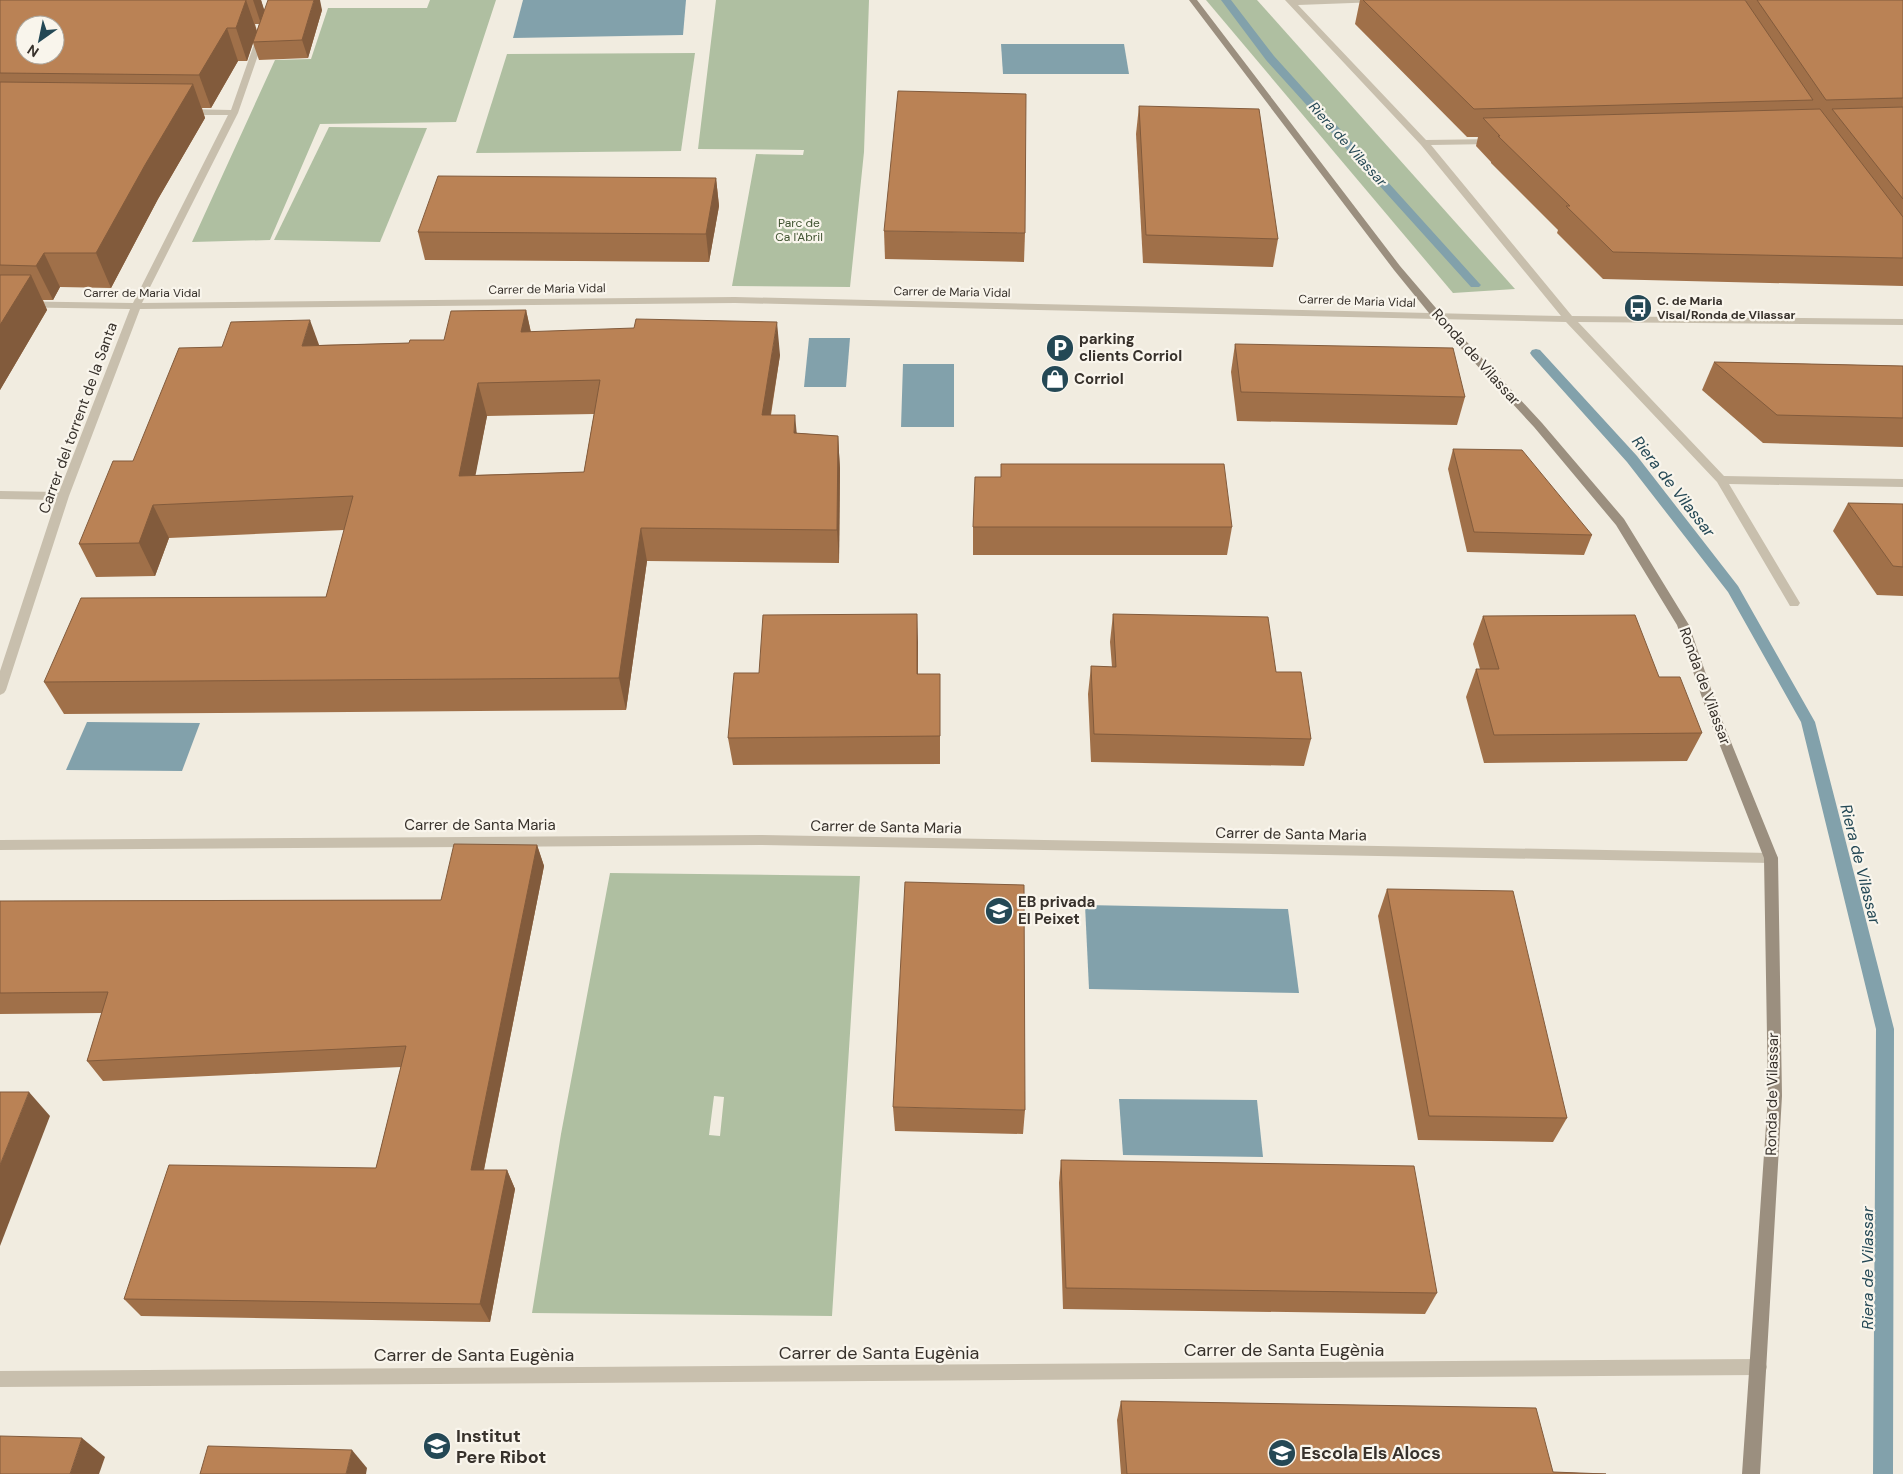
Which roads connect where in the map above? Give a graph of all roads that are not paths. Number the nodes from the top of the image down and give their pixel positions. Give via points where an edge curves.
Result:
1 (1193, 0) edge
2 (1379, 0) edge
3 (1291, 1) edge
4 (260, 28) edge
5 (175, 112) edge
6 (234, 112) junction
7 (1499, 141) edge
8 (1424, 143) junction
9 (0, 304) edge
10 (136, 306) junction
11 (1437, 316) junction
12 (1569, 319) junction
13 (1903, 322) edge
14 (1721, 480) junction
15 (1903, 483) edge
16 (0, 494) edge
17 (64, 496) junction
18 (1794, 603) dead end
19 (0, 690) edge
20 (0, 845) edge
21 (1771, 858) junction
22 (1759, 1367) junction
23 (0, 1379) edge
24 (1751, 1474) edge

1 - 11 street, Ronda de Vilassar
2 - 3 street
3 - 8 street
4 - 6 street, Carrer del torrent de la Santa
5 - 6 street
6 - 10 street, Carrer del torrent de la Santa
7 - 8 street
8 - 12 street
9 - 10 street, Carrer de Maria Vidal
10 - 11 street, Carrer de Maria Vidal via 735,300
10 - 17 street, Carrer del torrent de la Santa
11 - 12 street, Carrer de Maria Vidal
11 - 21 street, Ronda de Vilassar via 1538,425 1620,522 1683,625 1714,715
12 - 13 street, Carrer de Maria Vidal
12 - 14 street
14 - 15 street
14 - 18 street
16 - 17 street
17 - 19 street, Carrer del torrent de la Santa
20 - 21 street, Carrer de Santa Maria via 760,840
21 - 22 street, Ronda de Vilassar via 1775,1096
22 - 23 street, Carrer de Santa Eugènia
22 - 24 street, Ronda de Vilassar

